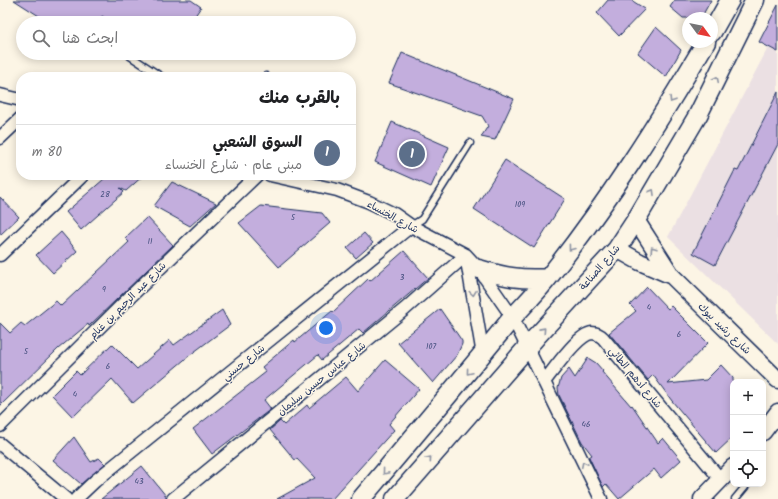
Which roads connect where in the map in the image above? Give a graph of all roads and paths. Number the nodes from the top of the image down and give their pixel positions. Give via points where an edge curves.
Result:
1 (730, 0) edge
2 (755, 0) edge
3 (718, 21) edge
4 (702, 48) edge
5 (136, 60) edge
6 (154, 72) edge
7 (2, 96) edge
8 (16, 99) edge
9 (16, 123) edge
10 (0, 138) edge
11 (470, 143) dead end
12 (78, 180) edge
13 (251, 180) edge
14 (292, 180) edge
15 (636, 220) junction
16 (411, 226) junction
17 (617, 249) junction
18 (0, 255) edge
19 (466, 255) junction
20 (479, 269) junction
21 (672, 276) junction
22 (548, 278) junction
23 (513, 318) junction
24 (528, 347) junction
25 (483, 355) junction
26 (778, 380) edge
27 (544, 382) junction
28 (778, 412) edge
29 (0, 426) edge
30 (766, 428) edge
31 (0, 444) edge
32 (730, 470) edge
33 (721, 480) junction
34 (746, 487) edge
35 (66, 499) edge
36 (76, 499) edge
37 (173, 499) edge
38 (361, 499) edge
39 (395, 499) edge
40 (601, 499) edge
41 (702, 499) edge
42 (735, 499) edge

1 - 3 main road
15 -> 2 main road, شارع الصناعة via 698,115
4 -> 22 main road via 594,217
5 - 6 lane
7 - 8 street
9 - 10 street
11 - 16 lane via 422,219
12 - 18 street
13 - 29 street, شارع عبد الرحيم بن غنام
14 - 16 street, شارع الخنساء via 354,196 394,214
15 - 17 main road, شارع الصناعة
21 -> 15 street, شارع رشيد بيوك
16 - 19 street, شارع الخنساء
16 - 36 street, شارع حسني
17 - 21 street, شارع رشيد بيوك
24 -> 17 main road, شارع الصناعة
19 - 20 street, شارع الخنساء
19 -> 25 street
19 - 37 street, شارع عباس حسين سليمان via 406,310
20 - 22 main road via 529,280
20 - 23 street, شارع الخنساء
21 - 26 street, شارع رشيد بيوك
22 - 23 main road
23 - 24 street, شارع الخنساء
23 - 25 main road
24 - 27 street, شارع الخنساء
39 -> 24 main road, شارع الصناعة
25 -> 38 main road
27 - 33 street, شارع أدهم الطائي via 575,344 586,335 598,334
40 -> 27 street, شارع الخنساء
28 - 30 street
31 - 35 street
32 - 33 street
33 - 41 street
34 - 42 lane

